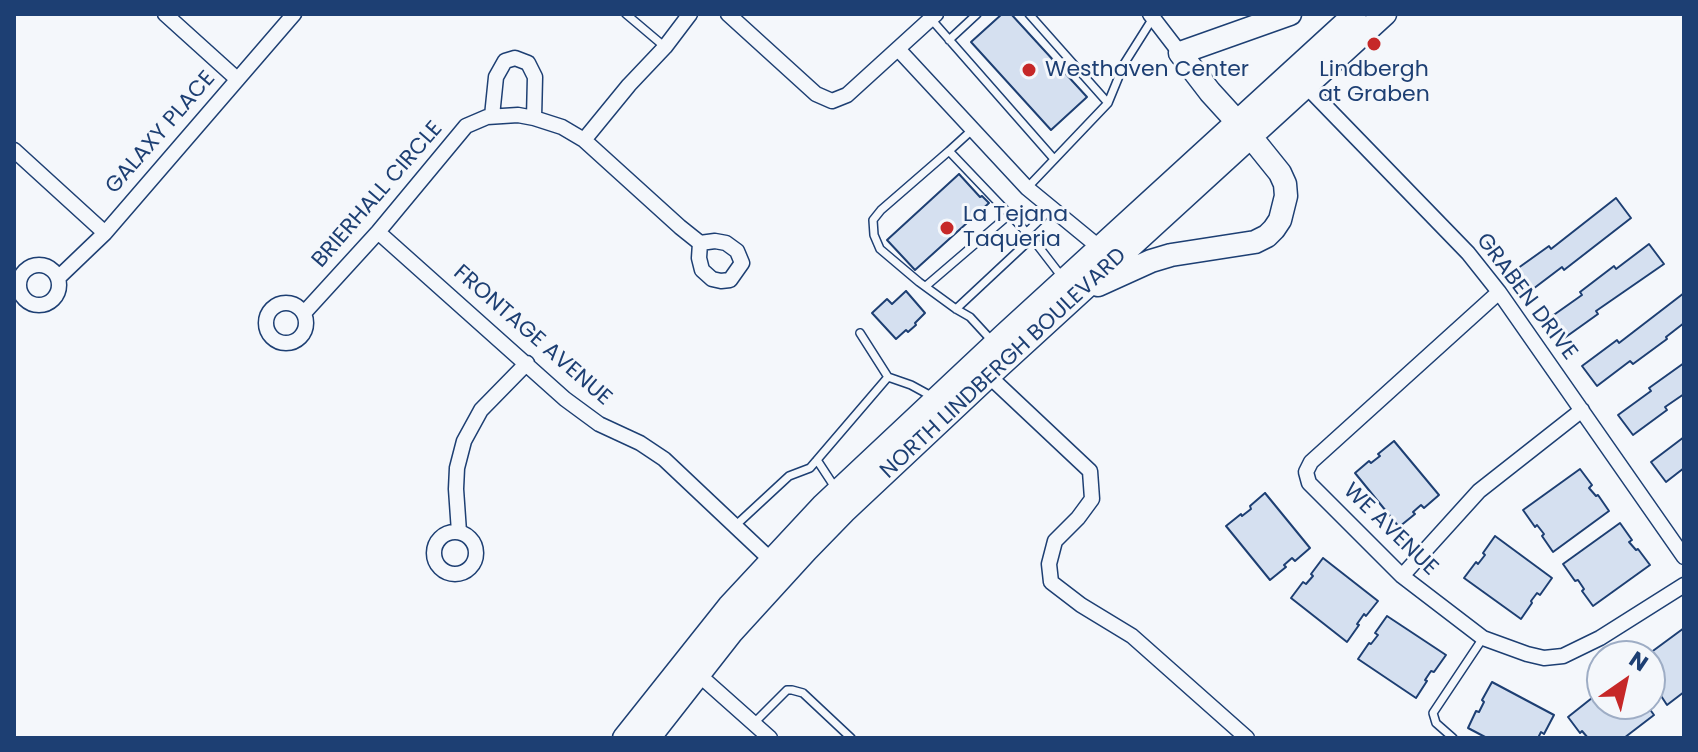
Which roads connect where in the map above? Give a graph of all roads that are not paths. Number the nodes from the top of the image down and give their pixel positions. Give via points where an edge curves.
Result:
1 (165, 14) edge
2 (294, 14) edge
3 (626, 14) edge
4 (690, 14) edge
5 (728, 14) edge
6 (977, 14) edge
7 (1029, 14) edge
8 (1290, 14) edge
9 (1355, 14) edge
10 (1385, 14) edge
11 (933, 16) edge
12 (1151, 16) edge
13 (949, 40) junction
14 (665, 47) junction
15 (898, 49) junction
16 (1180, 53) junction
17 (237, 79) junction
18 (1306, 86) junction
19 (1108, 103) junction
20 (492, 116) junction
21 (534, 118) junction
22 (972, 130) junction
23 (1244, 130) junction
24 (584, 140) junction
25 (14, 150) edge
26 (949, 151) junction
27 (1054, 159) junction
28 (1027, 188) junction
29 (1051, 209) junction
30 (1010, 214) junction
31 (378, 232) junction
32 (105, 233) junction
33 (1030, 235) junction
34 (700, 243) dead end
35 (1100, 248) junction
36 (58, 278) dead end
37 (926, 286) junction
38 (1072, 287) junction
39 (1499, 292) junction
40 (956, 309) junction
41 (304, 313) dead end
42 (860, 333) dead end
43 (995, 344) junction
44 (527, 363) junction
45 (989, 376) junction
46 (888, 377) junction
47 (935, 398) junction
48 (1582, 410) junction
49 (817, 460) junction
50 (837, 491) junction
51 (735, 526) junction
52 (459, 532) dead end
53 (1684, 557) edge
54 (771, 560) junction
55 (1402, 576) junction
56 (1684, 585) edge
57 (1483, 638) junction
58 (698, 674) junction
59 (754, 723) junction
60 (624, 738) edge
61 (649, 738) edge
62 (770, 738) edge
63 (851, 738) edge
64 (1247, 738) edge
65 (1453, 738) edge

1 - 17 street
2 - 17 street, GALAXY PLACE
3 - 14 lane
4 - 14 street
5 - 15 street via 816,94 832,101 847,95
6 - 13 lane
7 - 19 lane
8 - 16 highway
9 - 23 highway, NORTH LINDBERGH BOULEVARD
10 - 18 highway, NORTH LINDBERGH BOULEVARD
11 - 13 lane
11 - 15 street
12 - 16 street
12 - 19 lane
13 - 27 lane
14 - 24 street
15 - 22 street
16 - 23 highway
17 - 32 street, GALAXY PLACE
18 - 23 highway, NORTH LINDBERGH BOULEVARD
18 - 39 street, GRABEN DRIVE via 1468,253
19 - 27 lane
20 - 21 street
20 - 21 street via 496,77 505,61 515,58 528,63 535,77
20 - 31 street, BRIERHALL CIRCLE via 466,126
21 - 24 street
22 - 26 lane
22 - 28 street
23 - 35 highway, NORTH LINDBERGH BOULEVARD
23 - 38 highway, NORTH LINDBERGH BOULEVARD
23 - 38 highway via 1285,184 1280,220 1267,236 1151,261
24 - 34 street
25 - 32 street
26 - 30 lane
26 - 37 lane via 873,220 880,249
27 - 28 lane
28 - 29 street
29 - 33 lane
29 - 35 street
30 - 33 lane
30 - 37 lane
31 - 41 street, BRIERHALL CIRCLE
31 - 44 street, FRONTAGE AVENUE
32 - 36 street, GALAXY PLACE
33 - 38 lane
33 - 40 lane
35 - 38 highway, NORTH LINDBERGH BOULEVARD
37 - 40 lane
38 - 43 highway, NORTH LINDBERGH BOULEVARD
38 - 45 highway, NORTH LINDBERGH BOULEVARD
39 - 48 street, GRABEN DRIVE
39 - 55 street, WE AVENUE via 1306,472 1309,483
40 - 43 lane
42 - 46 lane
43 - 47 highway, NORTH LINDBERGH BOULEVARD
44 - 51 street, FRONTAGE AVENUE via 599,424 664,459
44 - 52 street via 481,410 464,441 456,479
45 - 58 highway, NORTH LINDBERGH BOULEVARD via 806,551
45 - 64 street via 1090,471 1092,499 1055,541 1051,582 1132,636
46 - 47 lane
46 - 49 lane
47 - 50 highway, NORTH LINDBERGH BOULEVARD
48 - 53 street, GRABEN DRIVE
48 - 55 street via 1479,491
49 - 50 lane
49 - 51 lane via 789,476
50 - 54 highway, NORTH LINDBERGH BOULEVARD
51 - 54 street, FRONTAGE AVENUE
54 - 60 highway, NORTH LINDBERGH BOULEVARD
55 - 57 street, WE AVENUE
56 - 57 street, WE AVENUE via 1563,656 1544,658
57 - 65 lane via 1433,713
58 - 59 street
58 - 61 highway, NORTH LINDBERGH BOULEVARD
59 - 62 street
59 - 63 lane via 792,690 803,693

